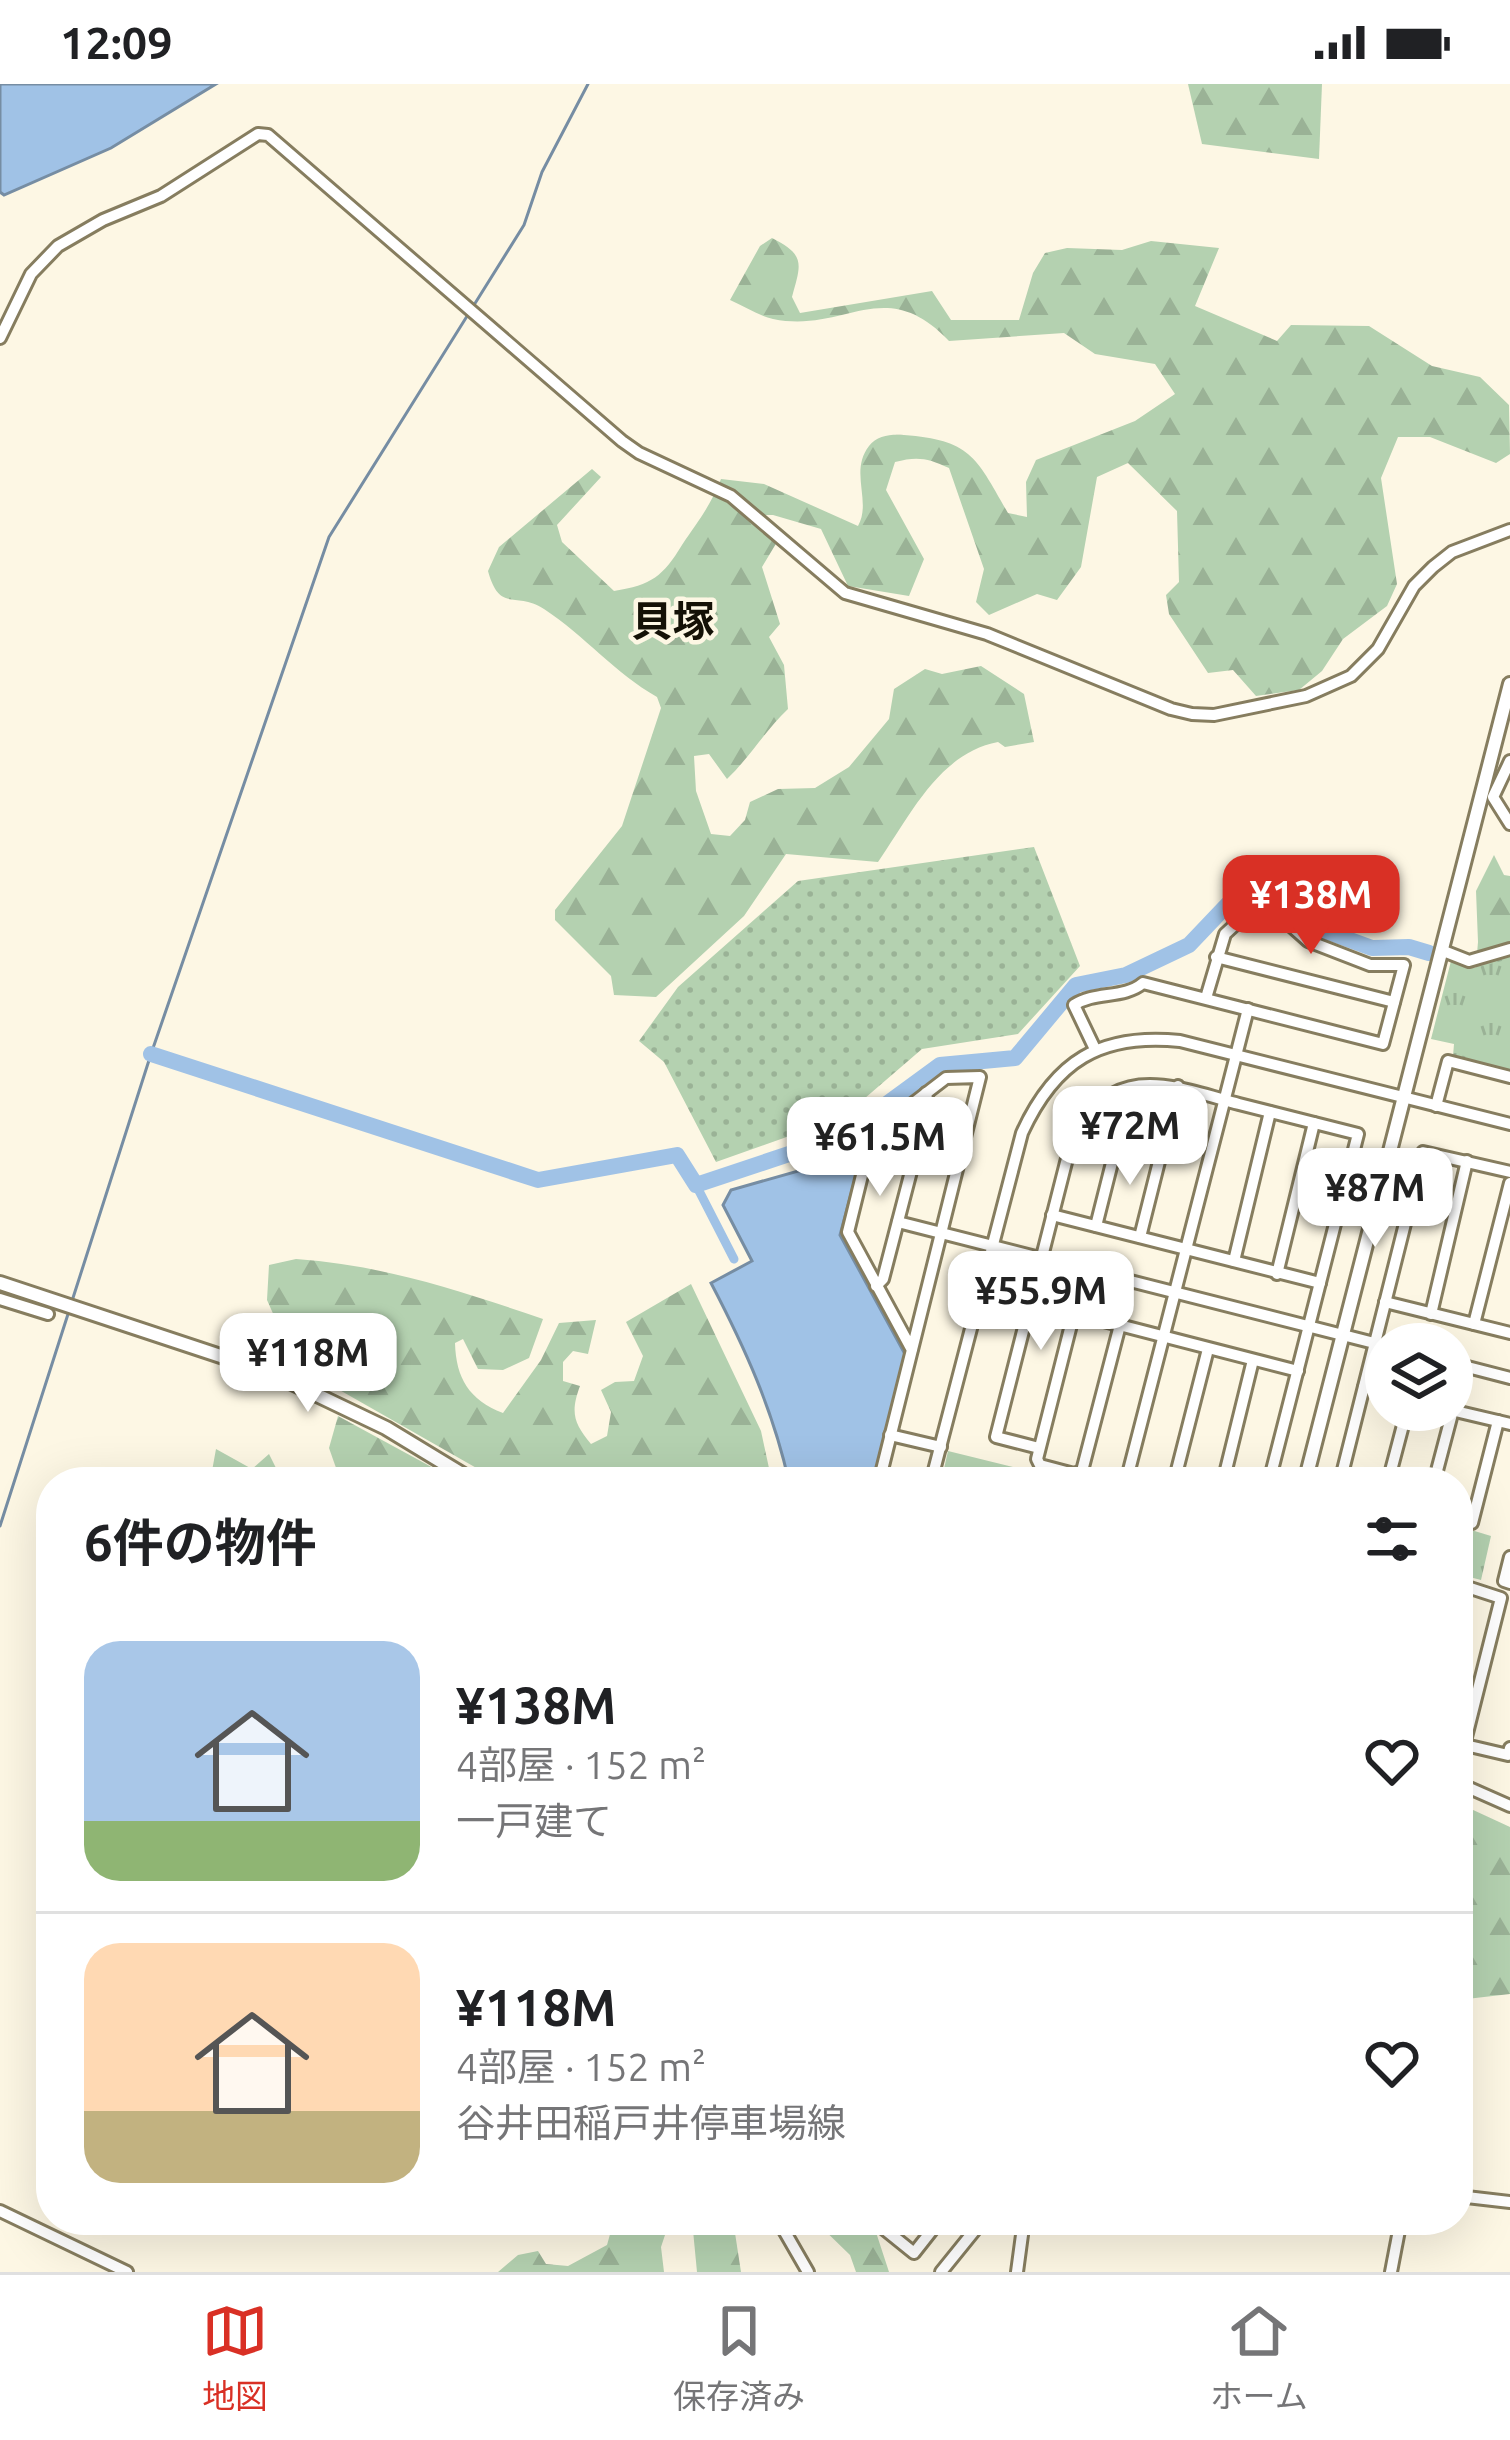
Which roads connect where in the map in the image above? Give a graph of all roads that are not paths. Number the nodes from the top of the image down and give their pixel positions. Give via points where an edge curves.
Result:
1 (0, 338) edge
2 (1510, 530) edge
3 (1510, 684) edge
4 (1510, 761) edge
5 (1488, 795) junction
6 (1510, 824) edge
7 (1510, 949) edge
8 (1441, 950) junction
9 (1216, 957) junction
10 (1206, 998) junction
11 (1394, 1002) junction
12 (1248, 1009) junction
13 (1095, 1049) junction
14 (1237, 1056) junction
15 (1510, 1077) edge
16 (1178, 1086) junction
17 (926, 1093) junction
18 (1404, 1098) junction
19 (1226, 1100) junction
20 (1436, 1106) junction
21 (1270, 1112) junction
22 (1081, 1123) junction
23 (1314, 1124) junction
24 (1510, 1124) edge
25 (1118, 1139) junction
26 (1163, 1150) junction
27 (1467, 1161) junction
28 (1510, 1172) edge
29 (1510, 1183) edge
30 (1052, 1215) junction
31 (898, 1222) junction
32 (1096, 1226) junction
33 (943, 1233) junction
34 (1140, 1237) junction
35 (993, 1247) junction
36 (1186, 1249) junction
37 (1041, 1259) junction
38 (1234, 1262) junction
39 (1277, 1274) junction
40 (0, 1283) edge
41 (1320, 1283) junction
42 (876, 1286) junction
43 (1175, 1292) junction
44 (0, 1299) edge
45 (1030, 1302) junction
46 (1385, 1302) junction
47 (1074, 1313) junction
48 (48, 1314) dead end
49 (1431, 1314) junction
50 (1383, 1323) edge
51 (1474, 1324) junction
52 (1120, 1325) junction
53 (1309, 1327) junction
54 (1510, 1333) edge
55 (1164, 1336) junction
56 (1342, 1336) junction
57 (1365, 1341) edge
58 (1208, 1348) junction
59 (912, 1350) junction
60 (1253, 1360) junction
61 (1473, 1368) edge
62 (1298, 1371) junction
63 (1510, 1378) edge
64 (1364, 1387) edge
65 (1473, 1415) edge
66 (1504, 1423) edge
67 (1401, 1431) edge
68 (1447, 1431) edge
69 (890, 1435) junction
70 (940, 1447) junction
71 (1040, 1448) junction
72 (450, 1467) edge
73 (882, 1467) edge
74 (935, 1467) edge
75 (1048, 1467) edge
76 (1083, 1467) edge
77 (1130, 1467) edge
78 (1178, 1467) edge
79 (1227, 1467) edge
80 (1273, 1467) edge
81 (1309, 1467) edge
82 (1344, 1467) edge
83 (1392, 1467) edge
84 (1438, 1467) edge
85 (1473, 1520) edge
86 (1510, 1557) edge
87 (1510, 1583) edge
88 (1473, 1589) edge
89 (1473, 1700) edge
90 (1473, 1747) edge
91 (1510, 1748) edge
92 (1473, 1790) edge
93 (1510, 1806) edge
94 (1473, 2198) edge
95 (1510, 2202) edge
96 (0, 2211) edge
97 (36, 2228) edge
98 (50, 2235) edge
99 (787, 2235) edge
100 (892, 2235) edge
101 (928, 2235) edge
102 (971, 2235) edge
103 (1022, 2235) edge
104 (1397, 2235) edge
105 (127, 2272) edge
106 (808, 2272) edge
107 (941, 2272) edge
108 (1017, 2272) edge
109 (1390, 2272) edge

1 - 2 street via 31,274 58,246 268,135 629,446 731,496 844,592 987,634 1171,709 1214,715 1306,696 1352,676 1432,567
3 - 5 main road
4 - 5 street
5 - 6 street
5 - 8 main road
7 - 8 street via 1469,961
8 - 18 main road
9 - 10 street
9 - 11 street
9 - 11 street via 1239,921 1290,926 1370,965 1403,964
10 - 12 street
10 - 13 street via 1143,982 1088,997 1074,1005
11 - 12 street via 1384,1044
12 - 14 street
13 - 14 street via 1162,1039
13 - 35 street via 1040,1094 1022,1132
14 - 18 street
14 - 19 street
15 - 20 street via 1448,1061
16 - 19 street
16 - 22 street via 1124,1089
16 - 26 street
17 - 31 street
17 - 33 street via 946,1078 980,1077
17 - 42 street via 873,1134 868,1147 848,1232
18 - 20 street
18 - 56 main road
19 - 21 street
19 - 36 street
20 - 24 street
21 - 23 street
21 - 38 street
22 - 25 street
22 - 30 street
23 - 39 street
23 - 41 street via 1358,1134
25 - 26 street
25 - 32 street
26 - 34 street
27 - 28 street
27 - 46 street via 1424,1151
27 - 49 street
29 - 51 street
30 - 32 street
30 - 37 street
31 - 33 street
31 - 42 street
32 - 34 street
33 - 35 street
33 - 59 street
34 - 36 street
35 - 37 street
35 - 70 street
36 - 38 street
36 - 43 street
37 - 43 street
37 - 45 street
38 - 39 street
39 - 41 street
40 - 72 main road via 235,1358
41 - 53 street
42 - 59 street
43 - 53 street
43 - 55 street
44 - 48 street
45 - 47 street
45 - 71 street via 996,1437
46 - 49 street
46 - 50 street
47 - 52 street
47 - 71 street
49 - 51 street
51 - 54 street
52 - 55 street
52 - 76 street
53 - 56 street
53 - 62 street
55 - 58 street
55 - 77 street
56 - 57 street
56 - 81 main road
58 - 60 street
58 - 78 street
59 - 69 street
60 - 62 street
60 - 79 street
61 - 63 street
62 - 80 street
64 - 82 street
65 - 66 street
66 - 85 street
67 - 83 street
68 - 84 street
69 - 70 street
69 - 73 street
70 - 74 street
71 - 75 street via 1040,1465
86 - 87 street
88 - 89 street via 1501,1598
90 - 91 street via 1508,1755
92 - 93 street
94 - 95 street
96 - 97 street
98 - 105 street
99 - 106 street
100 - 101 street via 914,2253
102 - 107 street
103 - 108 street
104 - 109 street

